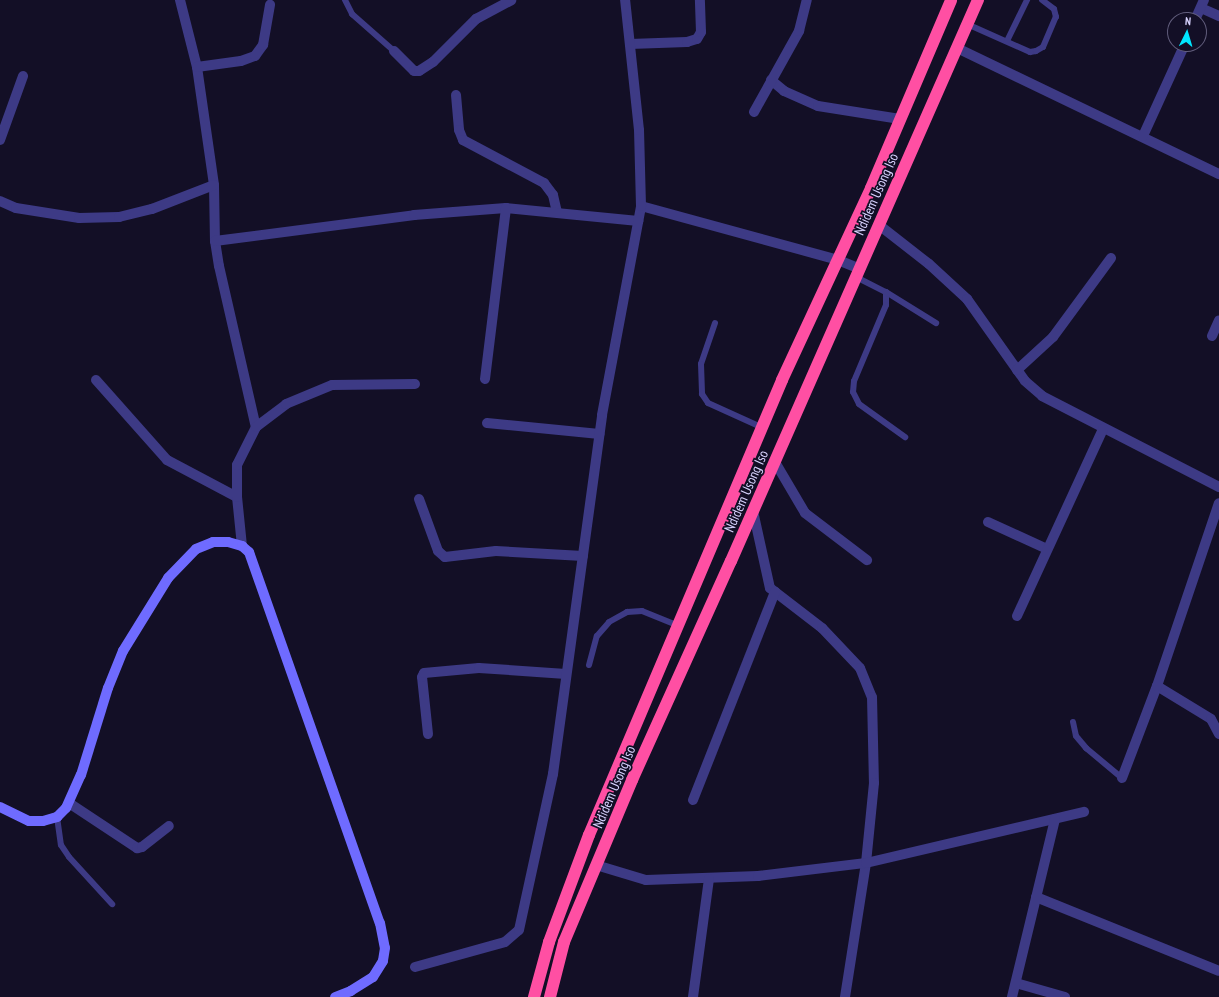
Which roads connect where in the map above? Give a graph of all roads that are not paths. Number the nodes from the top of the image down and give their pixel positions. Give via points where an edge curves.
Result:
1 (180, 0) edge
2 (345, 0) edge
3 (510, 0) edge
4 (625, 0) edge
5 (700, 0) edge
6 (807, 0) edge
7 (951, 0) edge
8 (978, 0) edge
9 (1027, 0) edge
10 (1042, 0) edge
11 (498, 3) edge
12 (1203, 4) edge
13 (270, 5) dead end
14 (1219, 16) edge
15 (967, 24) junction
16 (1007, 41) junction
17 (630, 44) junction
18 (957, 48) junction
19 (394, 51) joint
20 (1180, 52) edge
21 (197, 67) junction
22 (23, 76) dead end
23 (771, 80) junction
24 (456, 95) dead end
25 (754, 112) dead end
26 (900, 120) junction
27 (1143, 136) junction
28 (0, 140) edge
29 (1219, 174) edge
30 (214, 185) junction
31 (0, 201) edge
32 (641, 206) junction
33 (506, 208) junction
34 (557, 213) junction
35 (638, 222) junction
36 (879, 225) junction
37 (215, 241) junction
38 (1111, 258) dead end
39 (838, 260) junction
40 (858, 273) junction
41 (886, 292) junction
42 (1219, 320) edge
43 (714, 322) dead end
44 (936, 323) dead end
45 (1212, 336) dead end
46 (1017, 370) junction
47 (485, 379) dead end
48 (96, 380) dead end
49 (415, 384) dead end
50 (487, 423) dead end
51 (256, 427) junction
52 (763, 428) junction
53 (1102, 429) junction
54 (599, 434) junction
55 (905, 437) dead end
56 (775, 462) junction
57 (1219, 487) edge
58 (237, 496) junction
59 (419, 499) dead end
60 (1219, 503) edge
61 (753, 511) junction
62 (988, 522) dead end
63 (242, 546) junction
64 (1047, 548) junction
65 (583, 556) junction
66 (867, 560) dead end
67 (775, 592) junction
68 (1017, 616) dead end
69 (679, 626) junction
70 (589, 665) dead end
71 (566, 674) junction
72 (1157, 686) junction
73 (1073, 722) dead end
74 (428, 734) dead end
75 (1219, 734) edge
76 (1122, 778) joint
77 (693, 800) dead end
78 (69, 803) junction
79 (0, 807) edge
80 (1084, 812) dead end
81 (57, 817) junction
82 (1054, 820) junction
83 (170, 826) dead end
84 (866, 863) junction
85 (596, 865) junction
86 (710, 879) junction
87 (1036, 897) junction
88 (112, 904) dead end
89 (415, 967) dead end
90 (1219, 971) edge
91 (1016, 983) junction
92 (335, 997) edge
93 (534, 997) edge
94 (550, 997) edge
95 (693, 997) edge
96 (845, 997) edge
97 (1012, 997) edge
98 (1065, 997) edge

1 - 21 street
2 - 19 lane via 352,14
3 - 11 street
4 - 17 street
5 - 17 street via 701,32 697,39 687,42
6 - 23 street via 799,31
7 - 26 highway, Ndidem Usong Iso
8 - 15 highway, Ndidem Usong Iso
9 - 16 lane
10 - 16 lane via 1056,13 1041,49 1030,52
11 - 19 street via 476,19 433,62 419,71 414,71
12 - 14 street
13 - 21 street via 263,45 255,56 241,61
15 - 16 lane
15 - 18 highway, Ndidem Usong Iso
17 - 32 street via 639,130
18 - 27 street
18 - 36 highway, Ndidem Usong Iso
20 - 27 street
21 - 30 street
22 - 28 street
23 - 25 street
23 - 26 street via 784,91 818,106
24 - 34 street via 459,130 463,140 544,183 553,196
26 - 39 highway, Ndidem Usong Iso
27 - 29 street
30 - 31 street via 152,209 119,217 79,218 16,208
30 - 37 street
32 - 35 street
32 - 39 street
33 - 34 street
33 - 37 street via 335,224
33 - 47 street
34 - 35 street
35 - 54 street
36 - 40 highway, Ndidem Usong Iso
36 - 46 street via 929,264 967,300
37 - 51 street
38 - 46 street via 1054,337
39 - 40 street
39 - 52 highway, Ndidem Usong Iso via 782,380
40 - 41 lane
40 - 56 highway, Ndidem Usong Iso
41 - 44 lane
41 - 55 lane via 886,304 854,381 853,392 859,404
42 - 45 street
43 - 52 lane via 701,364 702,394 708,403
46 - 53 street via 1042,396
48 - 58 street via 167,460
49 - 51 street via 332,386 286,404
50 - 54 street
51 - 58 street via 237,465
52 - 69 highway, Ndidem Usong Iso
53 - 57 street
53 - 64 street
54 - 65 street
56 - 61 highway, Ndidem Usong Iso
56 - 66 street via 805,513
58 - 63 street
59 - 65 street via 438,551 445,557 496,551
60 - 72 street
61 - 67 street via 767,582
61 - 85 highway, Ndidem Usong Iso
62 - 64 street
63 - 78 street via 228,542 213,542 196,550 168,578 123,651
63 - 92 street via 249,552 380,923 385,948 383,961 373,977 351,991
64 - 68 street
65 - 71 street
67 - 77 street
67 - 84 street via 822,628 860,668 868,683 872,697 874,783
69 - 70 lane via 642,611 627,612 609,622 597,636
69 - 93 highway, Ndidem Usong Iso via 589,835 549,942
71 - 74 street via 479,668 424,673 422,677
71 - 89 street via 553,774 519,930 504,942
72 - 75 street via 1211,719
72 - 76 street
73 - 76 lane via 1076,736 1086,748
78 - 81 street
78 - 83 street via 137,848
79 - 81 street via 29,821 44,821
80 - 82 street
81 - 88 lane via 61,845 69,858
82 - 84 street
82 - 87 street
84 - 86 street
84 - 96 street
85 - 86 street via 637,880
85 - 94 highway, Ndidem Usong Iso via 564,942
86 - 95 street
87 - 90 street
87 - 91 street
91 - 97 street
91 - 98 street

